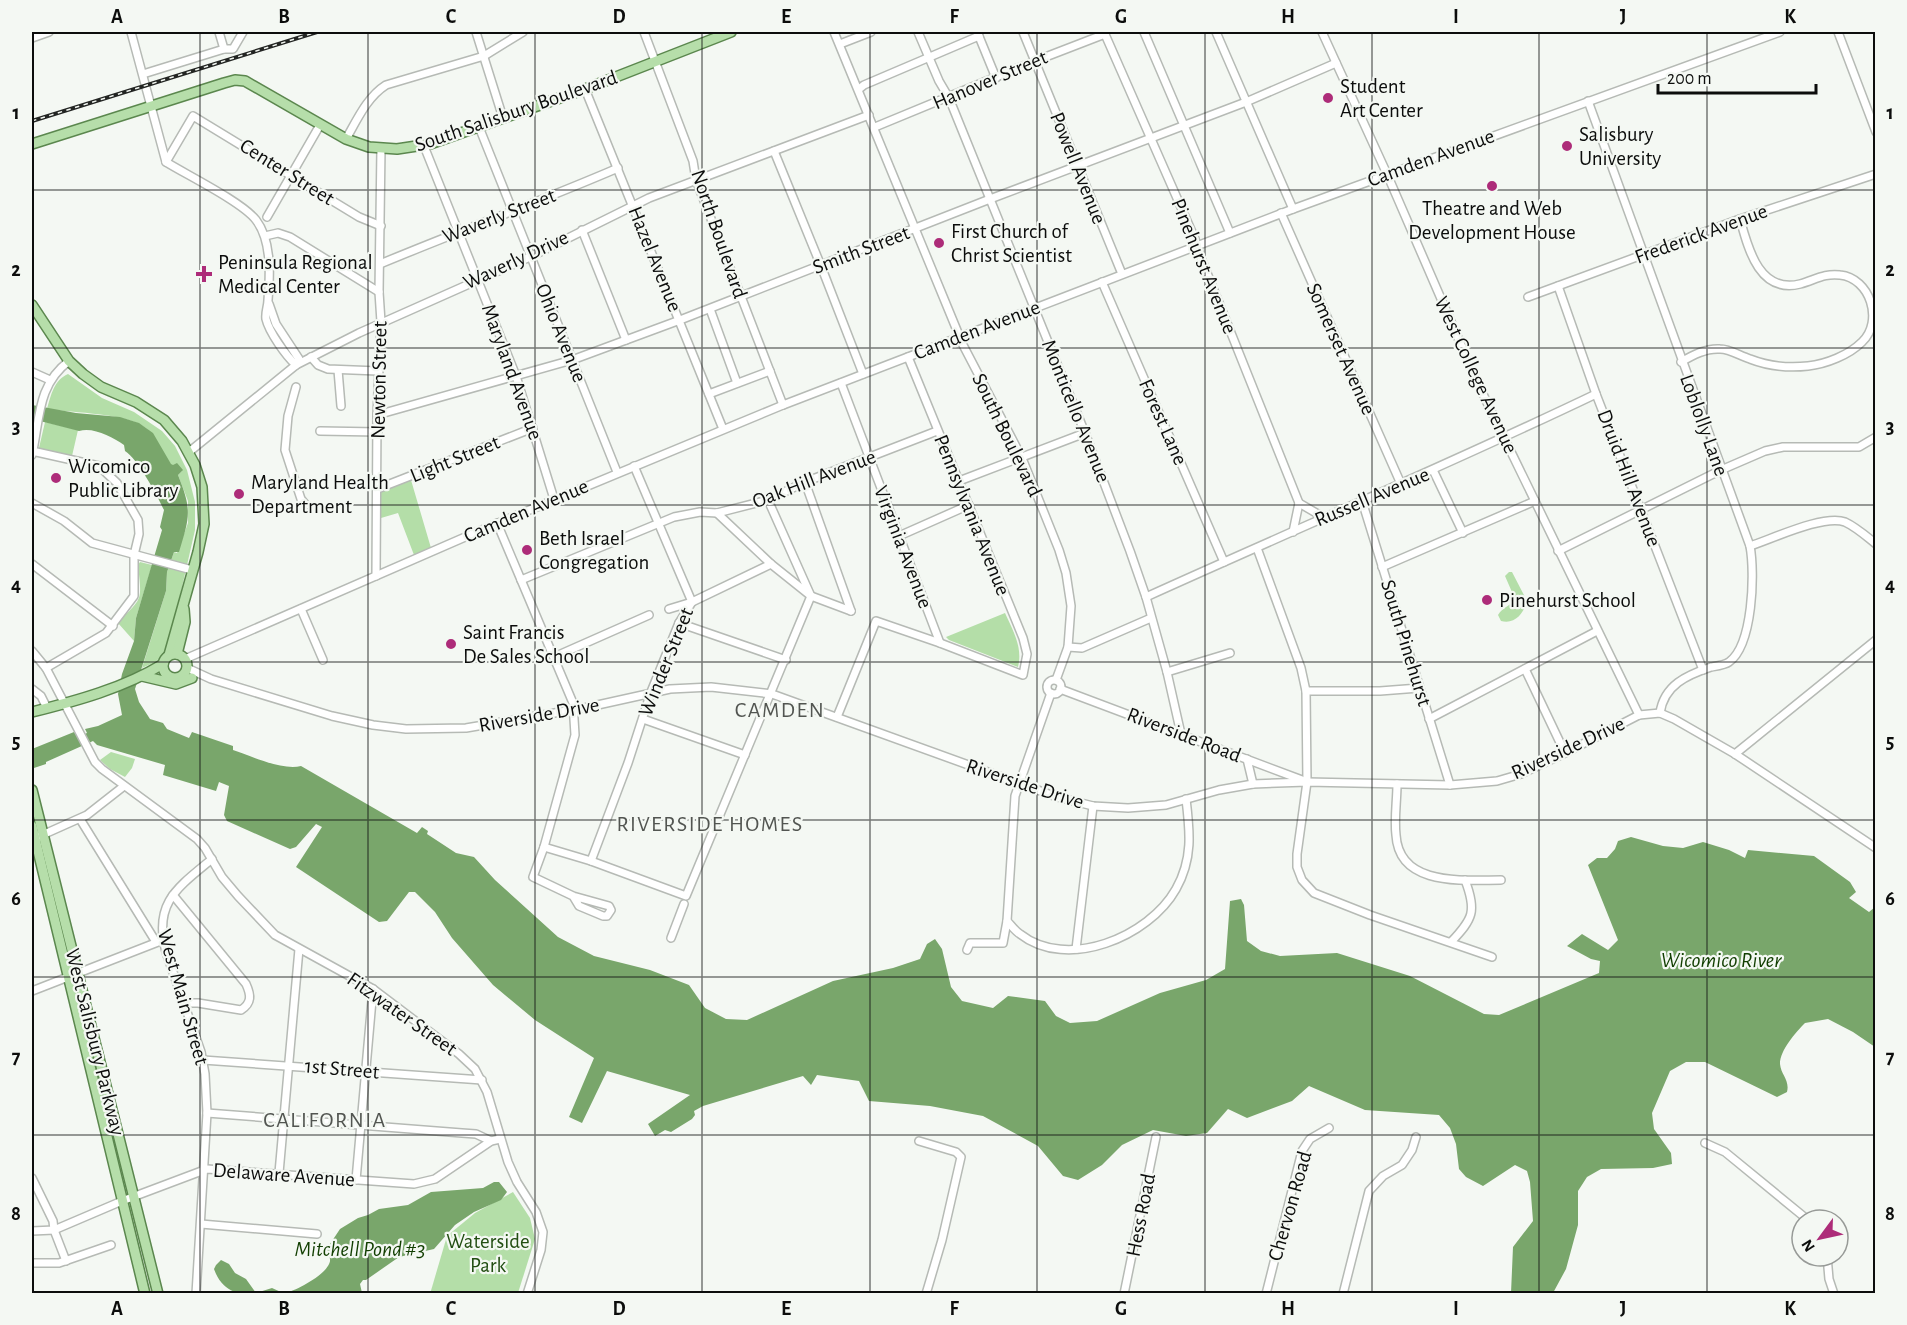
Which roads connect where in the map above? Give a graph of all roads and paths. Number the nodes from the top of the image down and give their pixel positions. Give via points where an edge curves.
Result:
1 (49, 32) edge
2 (131, 32) edge
3 (219, 32) edge
4 (243, 32) edge
5 (476, 32) edge
6 (524, 32) edge
7 (644, 32) edge
8 (730, 32) edge
9 (834, 32) edge
10 (871, 32) edge
11 (918, 32) edge
12 (1023, 32) edge
13 (1144, 32) edge
14 (1216, 32) edge
15 (1322, 32) edge
16 (1780, 32) edge
17 (1838, 32) edge
18 (1105, 33) edge
19 (978, 34) edge
20 (32, 38) edge
21 (840, 44) junction
22 (224, 49) junction
23 (484, 56) junction
24 (928, 57) junction
25 (1035, 61) junction
26 (656, 62) junction
27 (1336, 63) junction
28 (143, 74) junction
29 (996, 78) junction
30 (585, 89) junction
31 (859, 89) junction
32 (949, 98) junction
33 (1588, 101) junction
34 (1246, 102) junction
35 (152, 106) junction
36 (869, 115) junction
37 (503, 118) junction
38 (320, 125) junction
39 (1184, 126) junction
40 (479, 127) junction
41 (875, 127) junction
42 (1875, 132) edge
43 (1150, 138) junction
44 (346, 139) junction
45 (32, 144) edge
46 (424, 146) junction
47 (381, 148) junction
48 (774, 151) junction
49 (166, 162) junction
50 (1077, 166) junction
51 (618, 168) junction
52 (1387, 174) junction
53 (1875, 174) edge
54 (292, 175) junction
55 (696, 180) junction
56 (990, 199) junction
57 (633, 206) junction
58 (1293, 208) junction
59 (511, 211) junction
60 (1281, 213) junction
61 (267, 217) dead end
62 (1740, 219) junction
63 (381, 226) junction
64 (916, 229) junction
65 (582, 230) junction
66 (458, 232) junction
67 (1230, 233) junction
68 (265, 236) junction
69 (1197, 246) junction
70 (1644, 256) junction
71 (530, 257) junction
72 (380, 264) junction
73 (821, 266) junction
74 (1122, 274) junction
75 (478, 279) junction
76 (1102, 282) junction
77 (1557, 286) junction
78 (1872, 291) edge
79 (379, 292) junction
80 (740, 297) junction
81 (1528, 297) dead end
82 (32, 304) edge
83 (710, 309) junction
84 (1035, 309) junction
85 (680, 320) junction
86 (381, 322) junction
87 (960, 337) junction
88 (626, 340) junction
89 (311, 357) junction
90 (908, 357) junction
91 (572, 360) junction
92 (69, 361) junction
93 (1681, 362) junction
94 (296, 365) junction
95 (338, 369) junction
96 (378, 371) junction
97 (770, 371) junction
98 (32, 372) edge
99 (863, 374) junction
100 (516, 376) junction
101 (50, 380) junction
102 (737, 383) junction
103 (841, 383) junction
104 (296, 387) dead end
105 (709, 394) junction
106 (1596, 394) junction
107 (783, 405) junction
108 (341, 406) dead end
109 (377, 415) junction
110 (533, 428) junction
111 (723, 429) junction
112 (937, 430) junction
113 (320, 431) dead end
114 (378, 432) junction
115 (1085, 432) junction
116 (1875, 437) edge
117 (1504, 439) junction
118 (189, 452) junction
119 (32, 453) edge
120 (868, 458) junction
121 (1022, 458) junction
122 (634, 466) junction
123 (1433, 470) junction
124 (1721, 470) junction
125 (617, 472) junction
126 (959, 481) junction
127 (806, 482) junction
128 (1401, 484) junction
129 (377, 489) junction
130 (554, 499) junction
131 (768, 500) junction
132 (1362, 501) junction
133 (1535, 501) junction
134 (32, 503) edge
135 (1299, 503) junction
136 (306, 505) dead end
137 (969, 505) junction
138 (1642, 509) junction
139 (717, 513) junction
140 (1323, 517) junction
141 (497, 523) junction
142 (657, 523) junction
143 (1293, 532) junction
144 (1463, 533) junction
145 (899, 536) junction
146 (1875, 544) edge
147 (1750, 546) junction
148 (1257, 548) junction
149 (1558, 551) junction
150 (134, 555) junction
151 (1224, 562) junction
152 (32, 564) edge
153 (771, 564) junction
154 (1382, 567) junction
155 (192, 570) junction
156 (376, 576) junction
157 (521, 580) junction
158 (811, 596) junction
159 (1146, 597) junction
160 (692, 602) junction
161 (301, 609) junction
162 (669, 609) dead end
163 (649, 615) dead end
164 (1151, 618) junction
165 (679, 623) junction
166 (112, 626) junction
167 (1597, 631) junction
168 (1875, 640) edge
169 (940, 643) junction
170 (1068, 647) junction
171 (32, 651) edge
172 (1230, 653) dead end
173 (554, 657) junction
174 (180, 659) junction
175 (323, 660) dead end
176 (786, 660) junction
177 (163, 664) junction
178 (46, 668) junction
179 (1525, 669) junction
180 (1703, 670) junction
181 (1167, 672) junction
182 (141, 676) junction
183 (170, 677) junction
184 (181, 677) junction
185 (192, 678) junction
186 (211, 679) junction
187 (1056, 680) junction
188 (1419, 688) junction
189 (32, 689) edge
190 (1060, 689) junction
191 (1306, 691) junction
192 (651, 692) junction
193 (1052, 693) junction
194 (772, 694) junction
195 (65, 703) junction
196 (573, 708) junction
197 (38, 710) edge
198 (1660, 713) junction
199 (1639, 715) junction
200 (837, 717) junction
201 (643, 719) junction
202 (1429, 719) junction
203 (1181, 734) junction
204 (1565, 753) junction
205 (1735, 754) junction
206 (745, 755) junction
207 (1247, 759) junction
208 (1307, 782) junction
209 (1018, 783) junction
210 (1253, 784) junction
211 (1397, 784) junction
212 (1450, 785) junction
213 (124, 786) junction
214 (32, 790) edge
215 (1186, 799) junction
216 (1093, 806) junction
217 (80, 819) junction
218 (32, 826) edge
219 (36, 837) edge
220 (544, 847) junction
221 (1875, 848) edge
222 (212, 859) junction
223 (591, 861) junction
224 (1465, 880) junction
225 (1502, 880) dead end
226 (173, 895) junction
227 (573, 896) junction
228 (684, 904) dead end
229 (1007, 921) junction
230 (670, 938) dead end
231 (159, 941) junction
232 (1451, 942) junction
233 (299, 949) junction
234 (1076, 949) junction
235 (967, 950) dead end
236 (1492, 957) dead end
237 (78, 972) junction
238 (67, 976) junction
239 (373, 989) junction
240 (32, 991) edge
241 (185, 1003) junction
242 (203, 1060) junction
243 (288, 1065) junction
244 (366, 1071) junction
245 (482, 1080) junction
246 (207, 1113) junction
247 (283, 1118) junction
248 (360, 1125) junction
249 (1329, 1128) dead end
250 (1156, 1137) dead end
251 (1416, 1137) dead end
252 (500, 1139) junction
253 (491, 1141) junction
254 (919, 1141) dead end
255 (1706, 1143) dead end
256 (203, 1170) junction
257 (279, 1173) junction
258 (32, 1178) edge
259 (356, 1179) junction
260 (134, 1197) junction
261 (122, 1201) junction
262 (1793, 1208) edge
263 (201, 1224) junction
264 (54, 1230) junction
265 (32, 1231) edge
266 (317, 1234) dead end
267 (111, 1245) dead end
268 (66, 1261) junction
269 (32, 1263) edge
270 (1828, 1268) edge
271 (145, 1293) edge
272 (158, 1293) edge
273 (196, 1293) edge
274 (527, 1293) edge
275 (926, 1293) edge
276 (1124, 1293) edge
277 (1266, 1293) edge
278 (1343, 1293) edge
279 (1834, 1293) edge

1 - 20 street
2 - 28 street
3 - 22 street
4 - 22 street via 233,49
5 - 23 street
6 - 23 street
7 - 26 street, North Boulevard
8 - 26 main road, South Salisbury Boulevard
9 - 21 street, South Boulevard
10 - 21 street
11 - 24 street, Monticello Avenue
12 - 25 street, Powell Avenue
13 - 39 street
14 - 34 street
15 - 27 street, West College Avenue
16 - 33 street, Camden Avenue
17 - 42 street
18 - 25 street, Hanover Street
18 - 43 street, Pinehurst Avenue
19 - 24 street
19 - 29 street
21 - 31 street, South Boulevard
22 - 28 street
23 - 37 street
23 - 44 street via 386,86 369,100
24 - 31 street
24 - 32 street, Monticello Avenue
25 - 29 street, Hanover Street
25 - 50 street, Powell Avenue
26 - 30 main road, South Salisbury Boulevard
26 - 55 street, North Boulevard via 693,159
27 - 34 street, Smith Street
27 - 52 street, West College Avenue
28 - 35 street
29 - 32 street, Hanover Street
30 - 37 main road, South Salisbury Boulevard
30 - 51 street, Hazel Avenue
31 - 36 street, South Boulevard
32 - 41 street, Hanover Street
32 - 56 street, Monticello Avenue
33 - 52 street, Camden Avenue
33 - 70 street, Loblolly Lane
34 - 39 street, Smith Street
34 - 58 street
35 - 38 main road, South Salisbury Boulevard via 240,80
35 - 45 main road, South Salisbury Boulevard
35 - 49 street
36 - 41 street, South Boulevard
36 - 48 street, Waverly Drive
37 - 40 main road, South Salisbury Boulevard
38 - 44 main road, South Salisbury Boulevard
38 - 54 street
39 - 43 street, Smith Street
39 - 67 street
40 - 46 main road, South Salisbury Boulevard
40 - 59 street, Ohio Avenue
41 - 64 street, South Boulevard
43 - 50 street, Smith Street
43 - 69 street, Pinehurst Avenue
44 - 47 main road, South Salisbury Boulevard
46 - 47 main road, South Salisbury Boulevard
46 - 66 street, Maryland Avenue
47 - 63 street, Newton Street
48 - 55 street, Waverly Drive
48 - 73 street
49 - 54 street, Center Street via 193,116
49 - 68 street via 253,216
50 - 56 street, Smith Street
50 - 74 street, Powell Avenue
51 - 57 street, Hazel Avenue
51 - 59 street, Waverly Street
52 - 58 street, Camden Avenue
52 - 117 street, West College Avenue
53 - 62 street, Frederick Avenue
54 - 61 street
54 - 63 street, Center Street via 359,217
55 - 57 street, Waverly Drive
55 - 80 street, North Boulevard
56 - 64 street, Smith Street
56 - 84 street, Monticello Avenue
57 - 65 street, Waverly Drive
57 - 85 street, Hazel Avenue
58 - 60 street, Camden Avenue
59 - 66 street, Waverly Street
59 - 71 street, Ohio Avenue
60 - 67 street, Camden Avenue
60 - 128 street, Somerset Avenue
62 - 70 street, Frederick Avenue
62 - 78 street via 1753,259 1773,281 1797,285 1838,274
63 - 72 street, Newton Street
64 - 73 street, Smith Street
64 - 87 street, South Boulevard
65 - 71 street, Waverly Drive
65 - 88 street
66 - 72 street, Waverly Street
66 - 75 street, Maryland Avenue
67 - 69 street, Camden Avenue
68 - 79 street via 278,233 290,237
68 - 94 street via 268,303 276,324 299,359
69 - 74 street, Camden Avenue
69 - 135 street, Pinehurst Avenue
70 - 77 street, Frederick Avenue
70 - 93 street, Loblolly Lane
71 - 75 street, Waverly Drive
71 - 91 street, Ohio Avenue
72 - 79 street, Newton Street
73 - 80 street, Smith Street
73 - 99 street
74 - 76 street, Camden Avenue
75 - 86 street, Waverly Drive
75 - 100 street, Maryland Avenue
76 - 84 street, Camden Avenue
76 - 151 street, Forest Lane
77 - 81 street, Frederick Avenue
77 - 106 street, Druid Hill Avenue
78 - 93 street via 1873,315 1866,338 1833,359 1808,366 1786,366 1758,362 1719,349 1703,351
79 - 86 street, Newton Street
80 - 83 street, Smith Street
80 - 97 street, North Boulevard
82 - 92 main road
83 - 85 street, Smith Street
83 - 102 street
84 - 87 street, Camden Avenue
84 - 115 street, Monticello Avenue
85 - 88 street, Smith Street
85 - 105 street, Hazel Avenue
86 - 89 street, Waverly Drive
86 - 96 street, Newton Street
87 - 90 street, Camden Avenue
87 - 121 street, South Boulevard
88 - 91 street, Smith Street
89 - 94 street, Waverly Drive
89 - 95 street via 322,367
90 - 99 street, Camden Avenue
90 - 112 street, Pennsylvania Avenue
91 - 100 street, Smith Street
91 - 125 street, Ohio Avenue
92 - 101 street
92 - 118 main road via 101,387 164,420
93 - 124 street, Loblolly Lane
94 - 118 street, Waverly Drive
95 - 96 street
95 - 108 street
96 - 109 street, Newton Street
97 - 102 street
97 - 107 street, North Boulevard
98 - 101 street
99 - 103 street, Camden Avenue
100 - 109 street, Smith Street
100 - 110 street, Maryland Avenue
101 - 119 street
102 - 105 street
103 - 107 street, Camden Avenue
103 - 120 street, Virginia Avenue
104 - 136 street via 285,450
105 - 111 street, Hazel Avenue
106 - 117 street, Russell Avenue
106 - 138 street, Druid Hill Avenue
107 - 111 street, Camden Avenue
109 - 114 street, Newton Street
110 - 129 street, Light Street
110 - 130 street, Maryland Avenue
111 - 122 street, Camden Avenue
112 - 120 street, Oak Hill Avenue
112 - 126 street, Pennsylvania Avenue
113 - 114 street
114 - 129 street, Newton Street
115 - 121 street
115 - 159 street, Monticello Avenue
116 - 124 street via 1859,447 1775,447
117 - 123 street, Russell Avenue
117 - 133 street, West College Avenue
118 - 155 main road via 202,487 204,514
119 - 150 street via 88,463 108,473 138,520
120 - 127 street, Oak Hill Avenue
120 - 145 street, Virginia Avenue
121 - 126 street
121 - 170 street, South Boulevard via 1066,573 1071,606
122 - 125 street, Camden Avenue
122 - 142 street, Winder Street
123 - 128 street, Russell Avenue
123 - 144 street
124 - 138 street
124 - 147 street, Loblolly Lane
125 - 130 street, Camden Avenue
126 - 137 street, Pennsylvania Avenue
127 - 131 street, Oak Hill Avenue
127 - 158 street via 851,611
128 - 132 street, Russell Avenue
129 - 156 street, Newton Street
130 - 141 street, Camden Avenue
131 - 139 street, Oak Hill Avenue
131 - 158 street
132 - 140 street, Russell Avenue
132 - 154 street, South Pinehurst
133 - 144 street
133 - 149 street, West College Avenue
134 - 150 street via 92,543
135 - 140 street
135 - 143 street
137 - 145 street
137 - 169 street, Pennsylvania Avenue via 1026,646 1023,675
138 - 149 street
138 - 180 street, Druid Hill Avenue
139 - 142 street, Oak Hill Avenue via 686,514
139 - 153 street
140 - 143 street, Russell Avenue
141 - 156 street, Camden Avenue
141 - 157 street
142 - 157 street, Oak Hill Avenue
142 - 160 street, Winder Street
143 - 148 street, Russell Avenue
144 - 154 street
145 - 169 street, Virginia Avenue
146 - 147 street via 1845,523 1827,520
147 - 180 street, Loblolly Lane via 1751,604 1742,646 1729,662
148 - 151 street, Russell Avenue
148 - 191 street
149 - 167 street, West College Avenue
150 - 155 street
150 - 166 street via 134,596
151 - 159 street, Russell Avenue
152 - 166 street
153 - 158 street
153 - 160 street
154 - 188 street, South Pinehurst
155 - 174 main road via 183,606
156 - 161 street, Camden Avenue
157 - 173 street
158 - 176 street
159 - 164 street, Monticello Avenue
160 - 162 street
160 - 165 street, Winder Street
161 - 174 street, Camden Avenue
161 - 175 street
163 - 173 street
164 - 170 street via 1082,648
164 - 181 street, Monticello Avenue
165 - 176 street
165 - 192 street, Winder Street
166 - 178 street
167 - 179 street
167 - 199 street, West College Avenue
168 - 205 street
169 - 200 street via 876,621
170 - 187 street, South Boulevard
171 - 178 street
172 - 181 street
173 - 196 street
174 - 177 main road
174 - 184 main road
174 - 186 street, Riverside Drive
176 - 194 street
177 - 182 main road
177 - 183 main road
178 - 195 street
179 - 202 street
179 - 204 street
180 - 198 street, Loblolly Lane via 1690,674 1670,689
181 - 203 street, Monticello Avenue
182 - 183 main road
182 - 185 main road via 176,684
182 - 195 main road
183 - 184 main road
184 - 185 street, Riverside Drive
185 - 186 street, Riverside Drive
186 - 196 street, Riverside Drive via 332,716 406,729 466,728
187 - 190 street
187 - 193 street via 1047,684
188 - 191 street
188 - 202 street, South Pinehurst
189 - 197 street via 41,696
190 - 193 street
190 - 203 street, Riverside Road
191 - 208 street
192 - 194 street, Riverside Drive via 711,687
192 - 196 street, Riverside Drive
192 - 201 street, Winder Street
193 - 209 street
194 - 200 street, Riverside Drive
194 - 206 street
195 - 197 main road
195 - 213 street via 95,762
196 - 220 street via 575,735
198 - 199 street, Riverside Drive
198 - 205 street
199 - 204 street, Riverside Drive
200 - 209 street, Riverside Drive
201 - 206 street
201 - 223 street, Winder Street
202 - 212 street, South Pinehurst
203 - 207 street, Riverside Road
204 - 212 street, Riverside Drive via 1497,781
205 - 221 street
206 - 223 street via 686,896
207 - 208 street, Riverside Road
207 - 210 street
208 - 210 street, Riverside Drive
208 - 211 street, Riverside Drive
208 - 232 street via 1297,860 1298,873 1306,886 1370,915
209 - 216 street, Riverside Drive
209 - 229 street
210 - 215 street, Riverside Drive
211 - 212 street, Riverside Drive
211 - 224 street via 1396,835 1402,856 1423,874
213 - 217 street
213 - 222 street via 188,831
214 - 219 main road, West Salisbury Parkway
215 - 216 street, Riverside Drive via 1128,808
215 - 234 street via 1189,852 1176,889 1163,907 1124,937
216 - 234 street
217 - 219 street
217 - 231 street
218 - 219 main road, West Salisbury Parkway
219 - 237 main road, West Salisbury Parkway
219 - 238 main road, West Salisbury Parkway
220 - 223 street
220 - 227 street via 533,877
222 - 226 street, West Main Street
222 - 233 street, Fitzwater Street via 222,877 265,926
224 - 225 street
224 - 232 street via 1472,915
226 - 231 street, West Main Street via 164,911
226 - 241 street via 246,984 250,996 241,1010
227 - 227 street via 609,906 610,913 603,916 579,906
228 - 230 street
229 - 234 street via 1035,943
229 - 235 street via 1003,944 972,943
231 - 237 street
231 - 241 street, West Main Street
232 - 236 street
233 - 239 street, Fitzwater Street
233 - 243 street
237 - 238 street
237 - 260 main road, West Salisbury Parkway
238 - 240 street
238 - 261 main road, West Salisbury Parkway
239 - 244 street
239 - 245 street, Fitzwater Street via 459,1053
241 - 242 street, West Main Street
242 - 243 street, 1st Street
242 - 246 street, West Main Street
243 - 244 street, 1st Street
243 - 247 street
244 - 245 street, 1st Street
244 - 248 street
245 - 252 street, Fitzwater Street
246 - 247 street
246 - 256 street, West Main Street
247 - 248 street
247 - 257 street
248 - 253 street via 476,1134
248 - 259 street
249 - 277 street, Chervon Road via 1310,1139 1302,1151
250 - 276 street, Hess Road
251 - 278 street via 1402,1165 1383,1176 1369,1191
252 - 253 street, Delaware Avenue
252 - 274 street, Fitzwater Street via 543,1232
253 - 259 street, Delaware Avenue via 427,1182
254 - 275 street via 961,1157
255 - 262 street via 1725,1152
256 - 257 street, Delaware Avenue
256 - 260 street, Delaware Avenue
256 - 263 street, West Main Street
257 - 259 street, Delaware Avenue
258 - 264 street
260 - 261 street, Delaware Avenue
260 - 272 main road, West Salisbury Parkway
261 - 264 street, Delaware Avenue
261 - 271 main road, West Salisbury Parkway
263 - 266 street
263 - 273 street, West Main Street
264 - 265 street, Delaware Avenue
264 - 268 street
267 - 268 street
268 - 269 street
270 - 279 street

